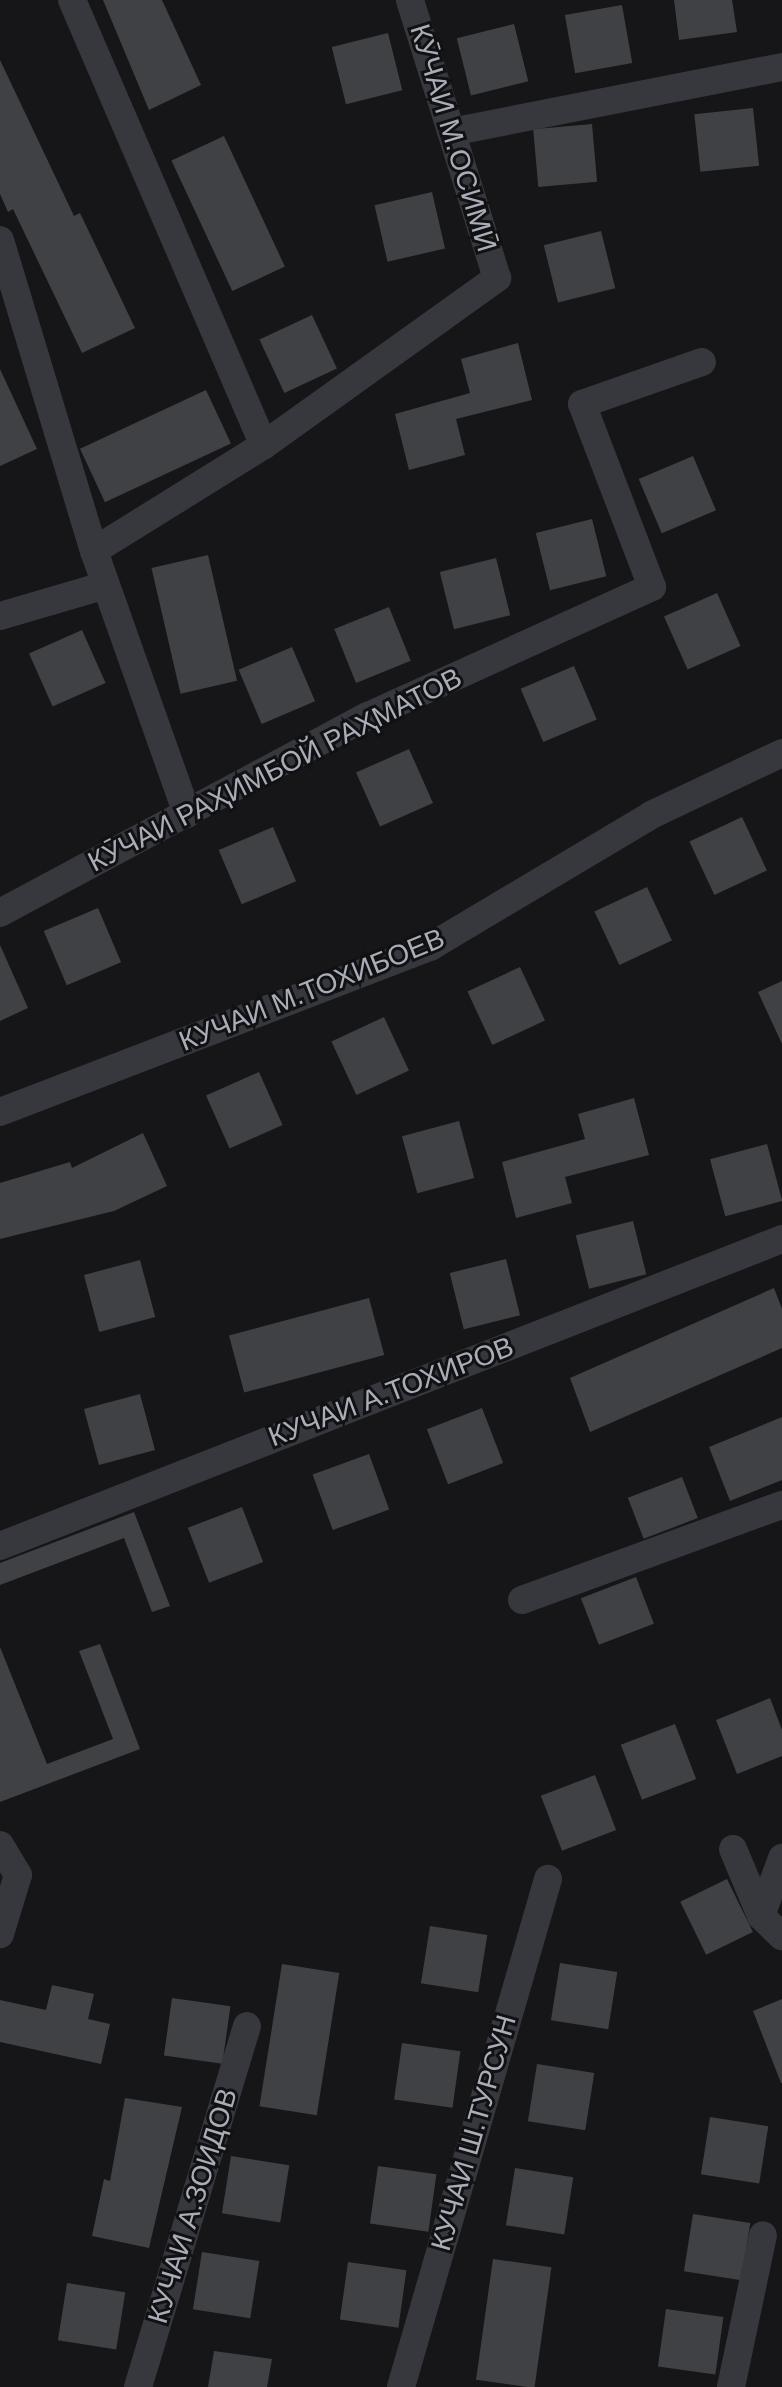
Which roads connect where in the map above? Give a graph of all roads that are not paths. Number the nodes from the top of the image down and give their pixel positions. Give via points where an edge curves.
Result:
1 (72, 0) edge
2 (410, 0) edge
3 (782, 67) edge
4 (451, 132) junction
5 (0, 240) edge
6 (702, 362) dead end
7 (264, 445) junction
8 (94, 551) junction
9 (106, 585) junction
10 (0, 616) edge
11 (781, 758) edge
12 (187, 814) junction
13 (1, 907) edge
14 (0, 1112) edge
15 (782, 1239) edge
16 (782, 1505) edge
17 (0, 1546) edge
18 (522, 1600) dead end
19 (0, 1845) edge
20 (733, 1849) dead end
21 (782, 1858) edge
22 (548, 1879) dead end
23 (772, 1907) edge
24 (0, 1934) edge
25 (782, 1936) edge
26 (247, 2026) dead end
27 (763, 2235) dead end
28 (138, 2387) edge
29 (401, 2387) edge
30 (731, 2387) edge

1 - 7 street
2 - 4 street, КӮЧАИ М.ОСИМӢ
3 - 4 street
4 - 7 street, КӮЧАИ М.ОСИМӢ via 497,278
5 - 8 street
6 - 12 street, КӮЧАИ РАҲИМБОЙ РАҲМАТОВ via 582,404 652,587 368,716
7 - 8 street, КӮЧАИ М.ОСИМӢ
8 - 9 street
9 - 10 street
9 - 12 street
11 - 14 street, КУЧАИ М.ТОХИБОЕВ via 651,815 430,947
12 - 13 street, КӮЧАИ РАҲИМБОЙ РАҲМАТОВ
15 - 17 street, КУЧАИ А.ТОХИРОВ
16 - 18 street
19 - 24 street via 18,1875
20 - 23 street
21 - 23 street
22 - 29 street, КУЧАИ Ш.ТУРСУН
23 - 25 street
26 - 28 street, КУЧАИ А.ЗОИДОВ
27 - 30 street

